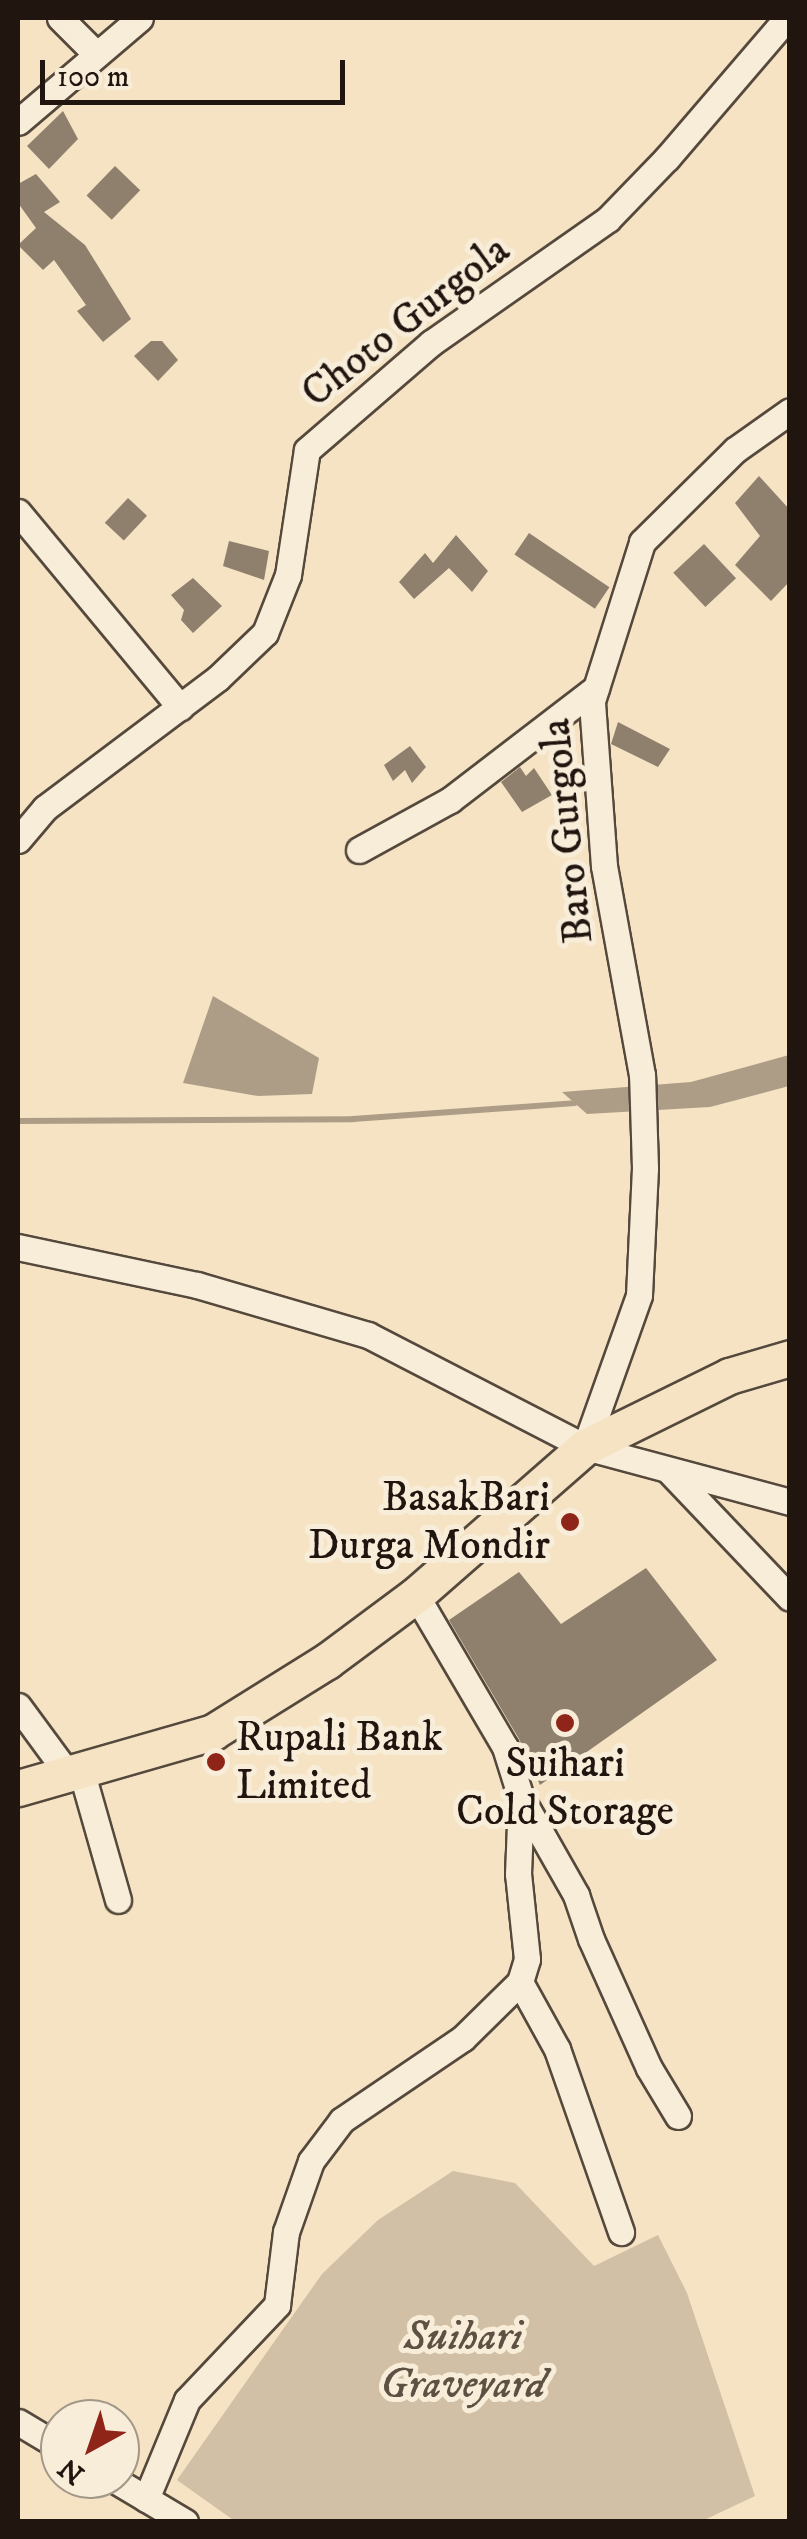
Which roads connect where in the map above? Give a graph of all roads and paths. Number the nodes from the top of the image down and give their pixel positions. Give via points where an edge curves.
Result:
1 (60, 18) edge
2 (140, 18) edge
3 (787, 18) edge
4 (94, 52) junction
5 (18, 122) edge
6 (790, 411) edge
7 (18, 512) edge
8 (596, 688) junction
9 (180, 706) junction
10 (18, 840) edge
11 (360, 850) dead end
12 (18, 1246) edge
13 (790, 1358) edge
14 (584, 1448) junction
15 (668, 1470) junction
16 (790, 1502) edge
17 (416, 1596) junction
18 (790, 1598) edge
19 (18, 1706) edge
20 (75, 1772) junction
21 (18, 1788) edge
22 (521, 1798) junction
23 (118, 1900) dead end
24 (520, 1982) junction
25 (678, 2116) dead end
26 (621, 2232) dead end
27 (18, 2422) edge
28 (40, 2435) edge
29 (140, 2495) edge
30 (146, 2499) junction
31 (175, 2519) edge

1 - 4 street
2 - 4 street
3 - 9 street, Choto Gurgola via 608,219 431,343 306,450 288,575 265,632
4 - 5 street
6 - 8 street, Baro Gurgola via 735,450 642,542
7 - 9 street
8 - 11 street via 450,800
8 - 14 street, Baro Gurgola via 604,866 642,1075 644,1122 638,1295
9 - 10 street, Choto Gurgola via 45,808
12 - 14 street via 197,1284 368,1335
13 - 14 highway via 730,1376
14 - 15 street
14 - 17 highway
15 - 16 street
15 - 18 street
17 - 20 highway via 327,1662 213,1732
17 - 22 street via 505,1747
19 - 20 street
20 - 21 highway
20 - 23 street
22 - 24 street via 518,1874 528,1959
22 - 25 street via 576,1895 649,2068
24 - 26 street via 557,2050
24 - 30 street via 462,2038 342,2120 311,2161 286,2232 277,2305 187,2400
27 - 28 street
29 - 30 street
30 - 31 street

